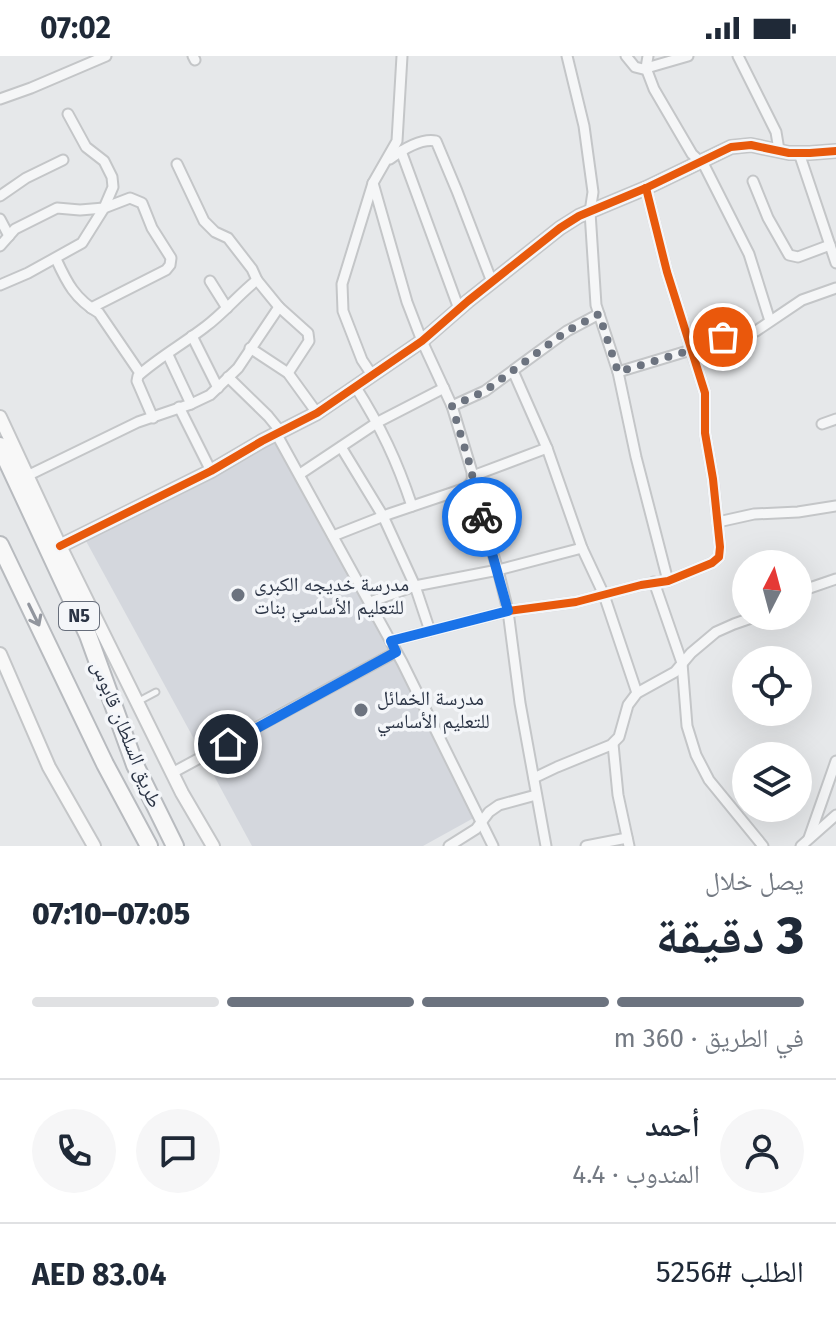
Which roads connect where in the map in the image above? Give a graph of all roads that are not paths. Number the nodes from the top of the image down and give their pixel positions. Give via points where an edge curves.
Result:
1 (106, 56) edge
2 (402, 56) edge
3 (567, 56) edge
4 (626, 56) edge
5 (648, 56) edge
6 (688, 56) edge
7 (738, 56) edge
8 (92, 59) edge
9 (646, 68) junction
10 (0, 99) edge
11 (68, 114) dead end
12 (779, 150) junction
13 (401, 151) junction
14 (836, 151) edge
15 (799, 153) junction
16 (63, 160) dead end
17 (387, 161) junction
18 (700, 161) junction
19 (177, 164) dead end
20 (753, 181) dead end
21 (373, 183) junction
22 (646, 188) junction
23 (0, 196) edge
24 (104, 208) junction
25 (590, 212) junction
26 (0, 219) edge
27 (9, 236) junction
28 (830, 245) junction
29 (0, 246) edge
30 (56, 259) junction
31 (836, 263) edge
32 (257, 280) junction
33 (210, 281) dead end
34 (492, 282) junction
35 (0, 285) edge
36 (836, 288) edge
37 (279, 307) junction
38 (91, 308) junction
39 (227, 308) junction
40 (459, 309) junction
41 (599, 314) junction
42 (770, 321) junction
43 (192, 336) junction
44 (422, 341) junction
45 (250, 348) junction
46 (691, 350) junction
47 (168, 355) junction
48 (513, 371) junction
49 (618, 372) junction
50 (140, 373) junction
51 (288, 373) junction
52 (372, 375) junction
53 (228, 377) junction
54 (355, 386) junction
55 (218, 388) junction
56 (444, 388) junction
57 (191, 404) junction
58 (452, 406) junction
59 (179, 407) junction
60 (317, 413) junction
61 (0, 417) edge
62 (153, 418) junction
63 (836, 419) edge
64 (378, 422) junction
65 (822, 424) dead end
66 (279, 433) junction
67 (0, 446) edge
68 (341, 447) junction
69 (547, 448) junction
70 (211, 471) junction
71 (300, 474) junction
72 (27, 476) junction
73 (473, 480) junction
74 (412, 506) junction
75 (836, 506) edge
76 (383, 516) junction
77 (718, 522) junction
78 (333, 536) junction
79 (0, 545) edge
80 (60, 546) junction
81 (582, 548) junction
82 (498, 570) junction
83 (836, 579) edge
84 (668, 581) junction
85 (654, 582) junction
86 (415, 586) junction
87 (812, 587) edge
88 (604, 595) junction
89 (370, 602) junction
90 (508, 611) junction
91 (732, 625) edge
92 (430, 631) junction
93 (391, 641) junction
94 (396, 652) junction
95 (0, 654) edge
96 (682, 663) junction
97 (156, 692) dead end
98 (637, 693) junction
99 (138, 702) junction
100 (613, 744) junction
101 (836, 761) edge
102 (172, 773) junction
103 (534, 778) junction
104 (536, 795) junction
105 (836, 815) edge
106 (483, 822) junction
107 (628, 842) edge
108 (805, 842) edge
109 (94, 846) edge
110 (149, 846) edge
111 (175, 846) edge
112 (213, 846) edge
113 (449, 846) edge
114 (493, 846) edge
115 (546, 846) edge
116 (586, 846) edge
117 (763, 846) edge

1 - 8 street
2 - 17 street via 397,141
3 - 25 street via 584,126 593,192
4 - 9 street via 635,67
5 - 9 street
6 - 9 street
7 - 12 street via 776,132
8 - 10 street
9 - 18 street
11 - 24 street via 86,147 104,161 112,177
12 - 15 street
12 - 18 street via 731,147
13 - 17 street
13 - 34 street via 436,141
13 - 40 street
14 - 15 street
15 - 28 street
16 - 23 street
17 - 21 street
18 - 22 street
18 - 42 street via 749,254
19 - 32 street via 204,221 228,238
20 - 28 street via 789,255 798,257
21 - 44 street
21 - 52 street via 342,284 343,311
22 - 25 street
22 - 46 street
24 - 27 street via 57,208
24 - 30 street via 82,243
24 - 38 street via 125,199 142,203 171,262 166,270
25 - 34 street via 560,228
25 - 41 street
26 - 27 street
27 - 29 street
28 - 31 street
30 - 35 street
30 - 38 street via 70,288
32 - 37 street
32 - 39 street
33 - 39 street
34 - 40 street
36 - 42 street via 802,300
37 - 45 street
37 - 51 street via 309,337
38 - 50 street
39 - 43 street
40 - 44 street
41 - 48 street
41 - 49 street
42 - 46 street via 756,331
43 - 47 street
43 - 55 street
44 - 52 street
44 - 56 street
45 - 51 street
45 - 53 street
46 - 49 street
46 - 77 street via 705,393 705,433
47 - 50 street
47 - 57 street
48 - 58 street
48 - 69 street
49 - 84 street
50 - 62 street via 137,381
51 - 60 street
52 - 54 street
53 - 55 street
53 - 66 street
54 - 60 street
54 - 64 street
55 - 57 street
56 - 58 street
56 - 64 street
57 - 59 street
58 - 73 street
59 - 62 street
59 - 70 street
60 - 66 street
61 - 72 street
62 - 72 street
63 - 65 street
64 - 68 street
64 - 74 street
66 - 70 street
66 - 71 street
67 - 111 highway, طريق السلطان قابوس / N5 via 88,635 135,765
68 - 71 street
68 - 76 street
69 - 73 street
69 - 81 street
70 - 80 street
71 - 78 street
72 - 80 street
73 - 74 street via 466,488
73 - 82 street
74 - 76 street
75 - 77 street
76 - 78 street
76 - 86 street
77 - 84 street via 716,560
78 - 89 street
79 -> 110 highway, طريق السلطان قابوس / N5
80 - 99 street
81 - 82 street
81 - 88 street
82 - 86 street
82 - 90 street
83 - 87 street
84 - 85 street
85 - 88 street
85 - 96 street
86 - 89 street
86 - 92 street
88 - 90 street
88 - 98 street
89 - 93 street
90 - 92 street
90 - 103 street
91 - 96 street via 716,632
92 - 93 street
93 - 94 street
94 - 102 street
94 - 106 street
95 - 109 street via 49,767
96 - 98 street
96 - 117 street via 687,726 696,755 709,780
97 - 99 lane
98 - 100 street
99 - 102 street
100 - 103 street
100 - 107 street
101 - 108 street
102 - 112 street
103 - 104 street
104 - 106 street via 499,805
104 - 115 street
105 - 108 street
106 - 113 street
106 - 114 street
107 - 116 street

